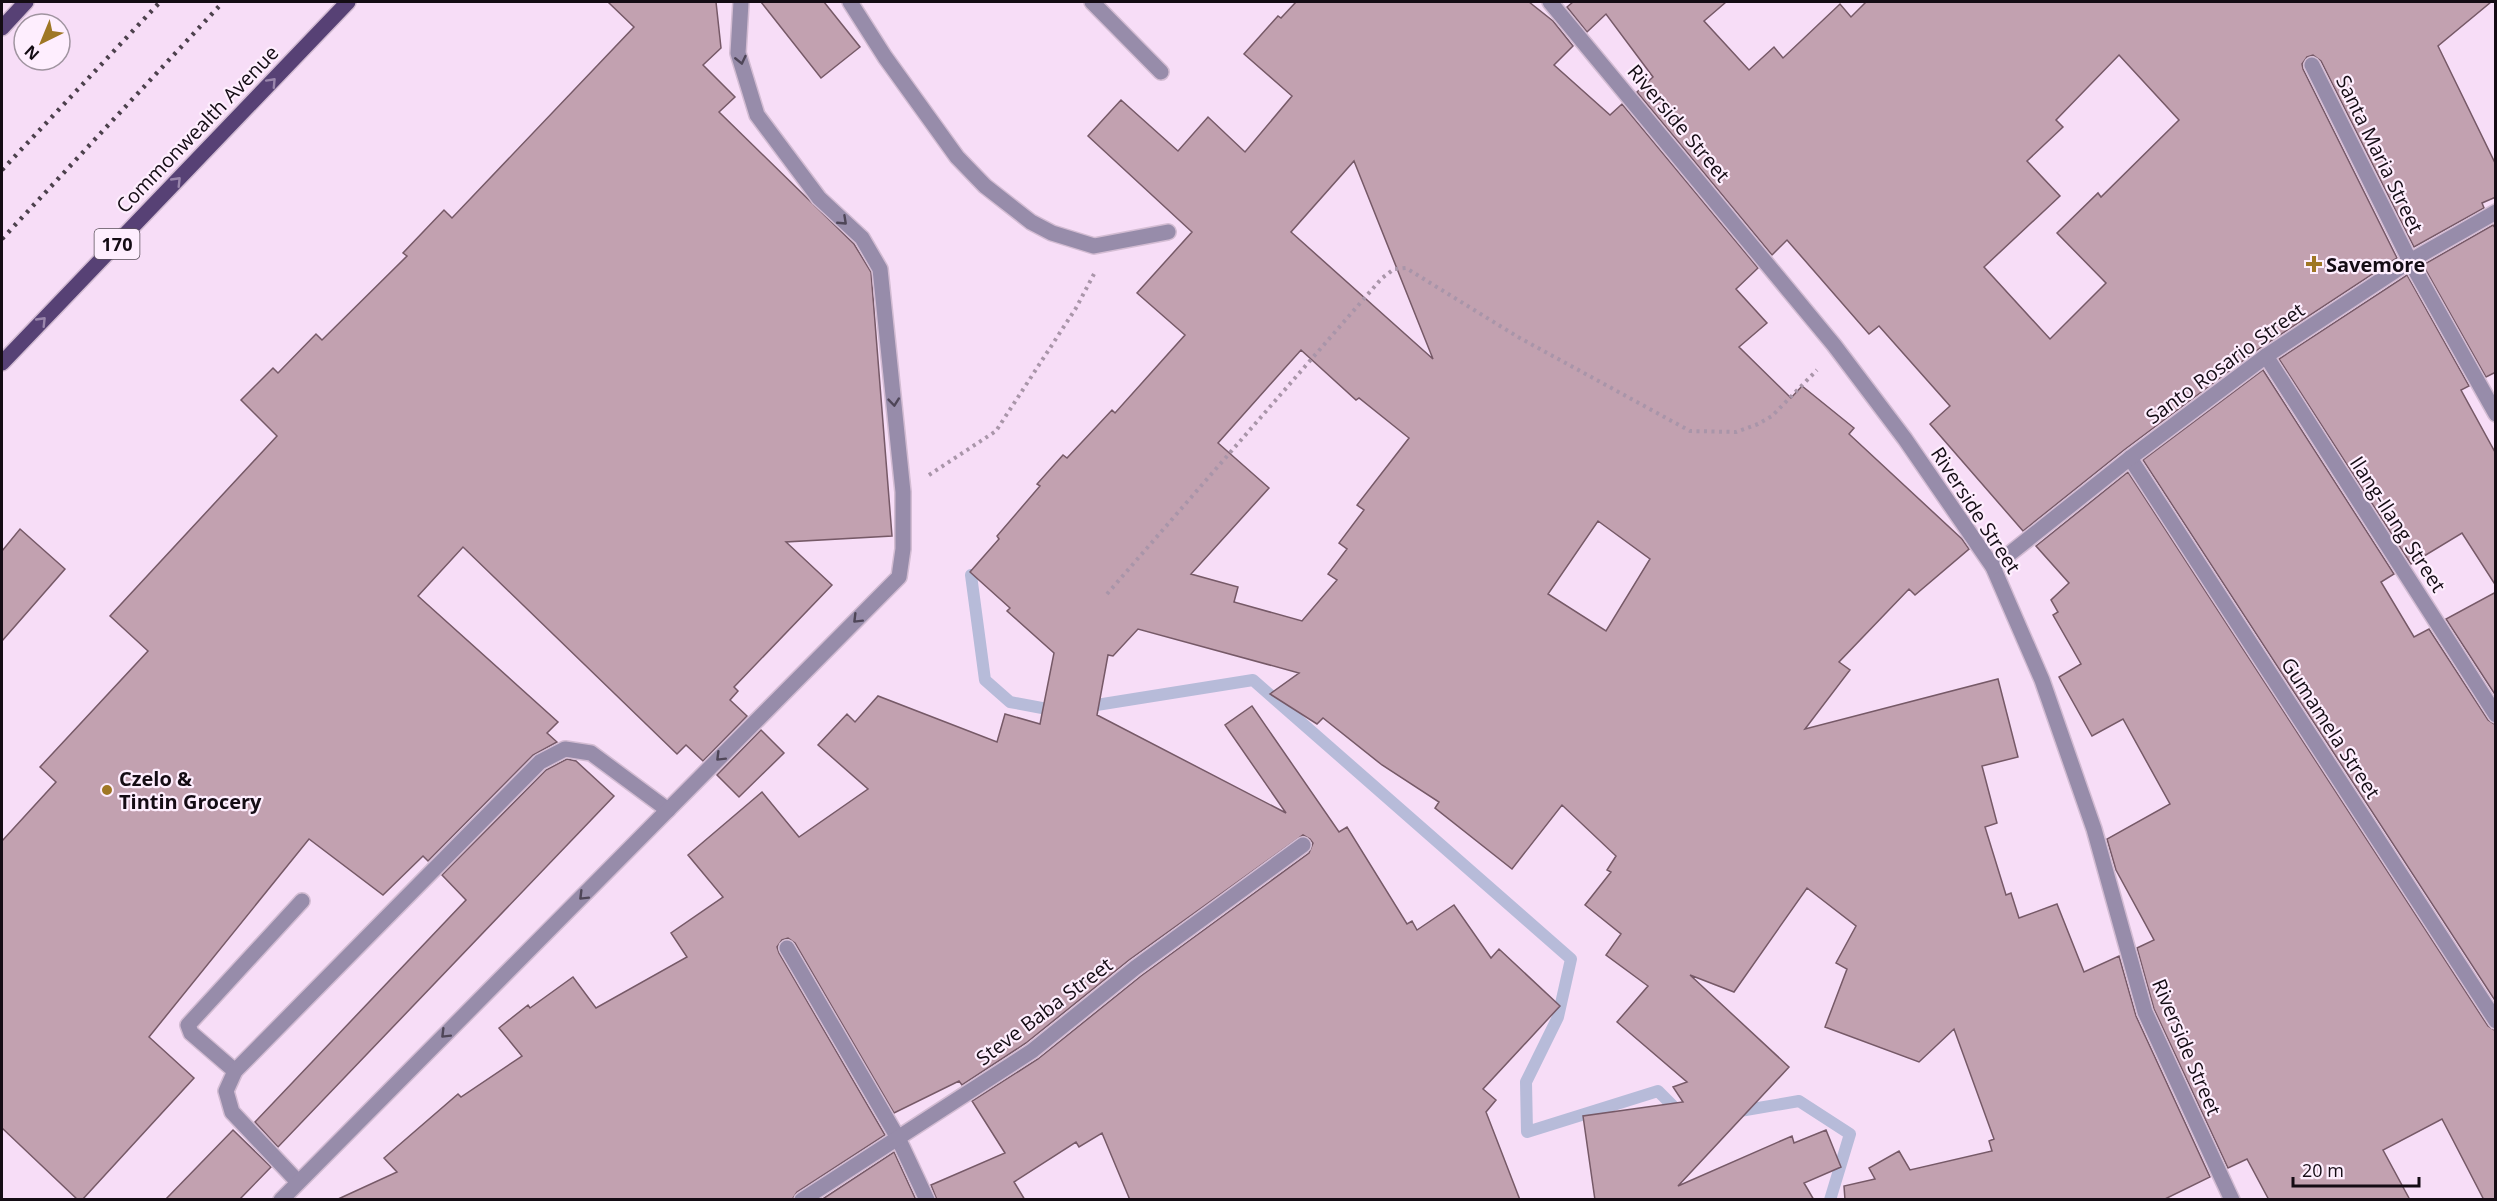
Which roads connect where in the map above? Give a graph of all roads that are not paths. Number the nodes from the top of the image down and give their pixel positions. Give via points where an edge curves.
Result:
1 (22, 2) edge
2 (348, 2) edge
3 (741, 2) edge
4 (850, 2) edge
5 (1092, 2) edge
6 (1550, 2) edge
7 (2, 28) edge
8 (2312, 65) dead end
9 (1161, 72) dead end
10 (2496, 212) edge
11 (1168, 232) dead end
12 (2410, 261) junction
13 (2266, 356) junction
14 (2, 363) edge
15 (2496, 414) edge
16 (2130, 458) junction
17 (1993, 567) junction
18 (2496, 715) edge
19 (668, 810) junction
20 (1304, 845) dead end
21 (302, 901) dead end
22 (787, 948) dead end
23 (2496, 1021) edge
24 (235, 1071) junction
25 (898, 1138) junction
26 (298, 1182) junction
27 (281, 1200) edge
28 (802, 1200) edge
29 (927, 1200) edge
30 (2232, 1200) edge

1 - 7 main road
14 -> 2 main road, Commonwealth Avenue / 170
3 -> 19 street via 738,53 757,115 819,198 862,238 880,269 903,492 903,549 899,578
4 - 11 street via 957,157 985,186 1031,222 1094,246
5 - 9 street
6 - 17 street, Riverside Street via 1834,345
8 - 12 street, Santa Maria Street
10 - 12 street, Santo Rosario Street
12 - 13 street, Santo Rosario Street
12 - 15 street, Santa Maria Street
13 - 16 street, Santo Rosario Street
13 - 18 street, Ilang-Ilang Street
16 - 17 street, Santo Rosario Street
16 - 23 street, Gumamela Street
17 - 30 street, Riverside Street via 2042,680 2094,830 2145,1012
19 - 24 street via 591,753 566,748 540,762
19 -> 26 street
20 - 25 street, Steve Baba Street via 1135,968 1032,1051
21 - 24 street via 188,1024 191,1033
22 - 25 street
24 - 26 street via 226,1091 232,1112
25 - 28 street, Steve Baba Street
25 - 29 street
26 - 27 street

